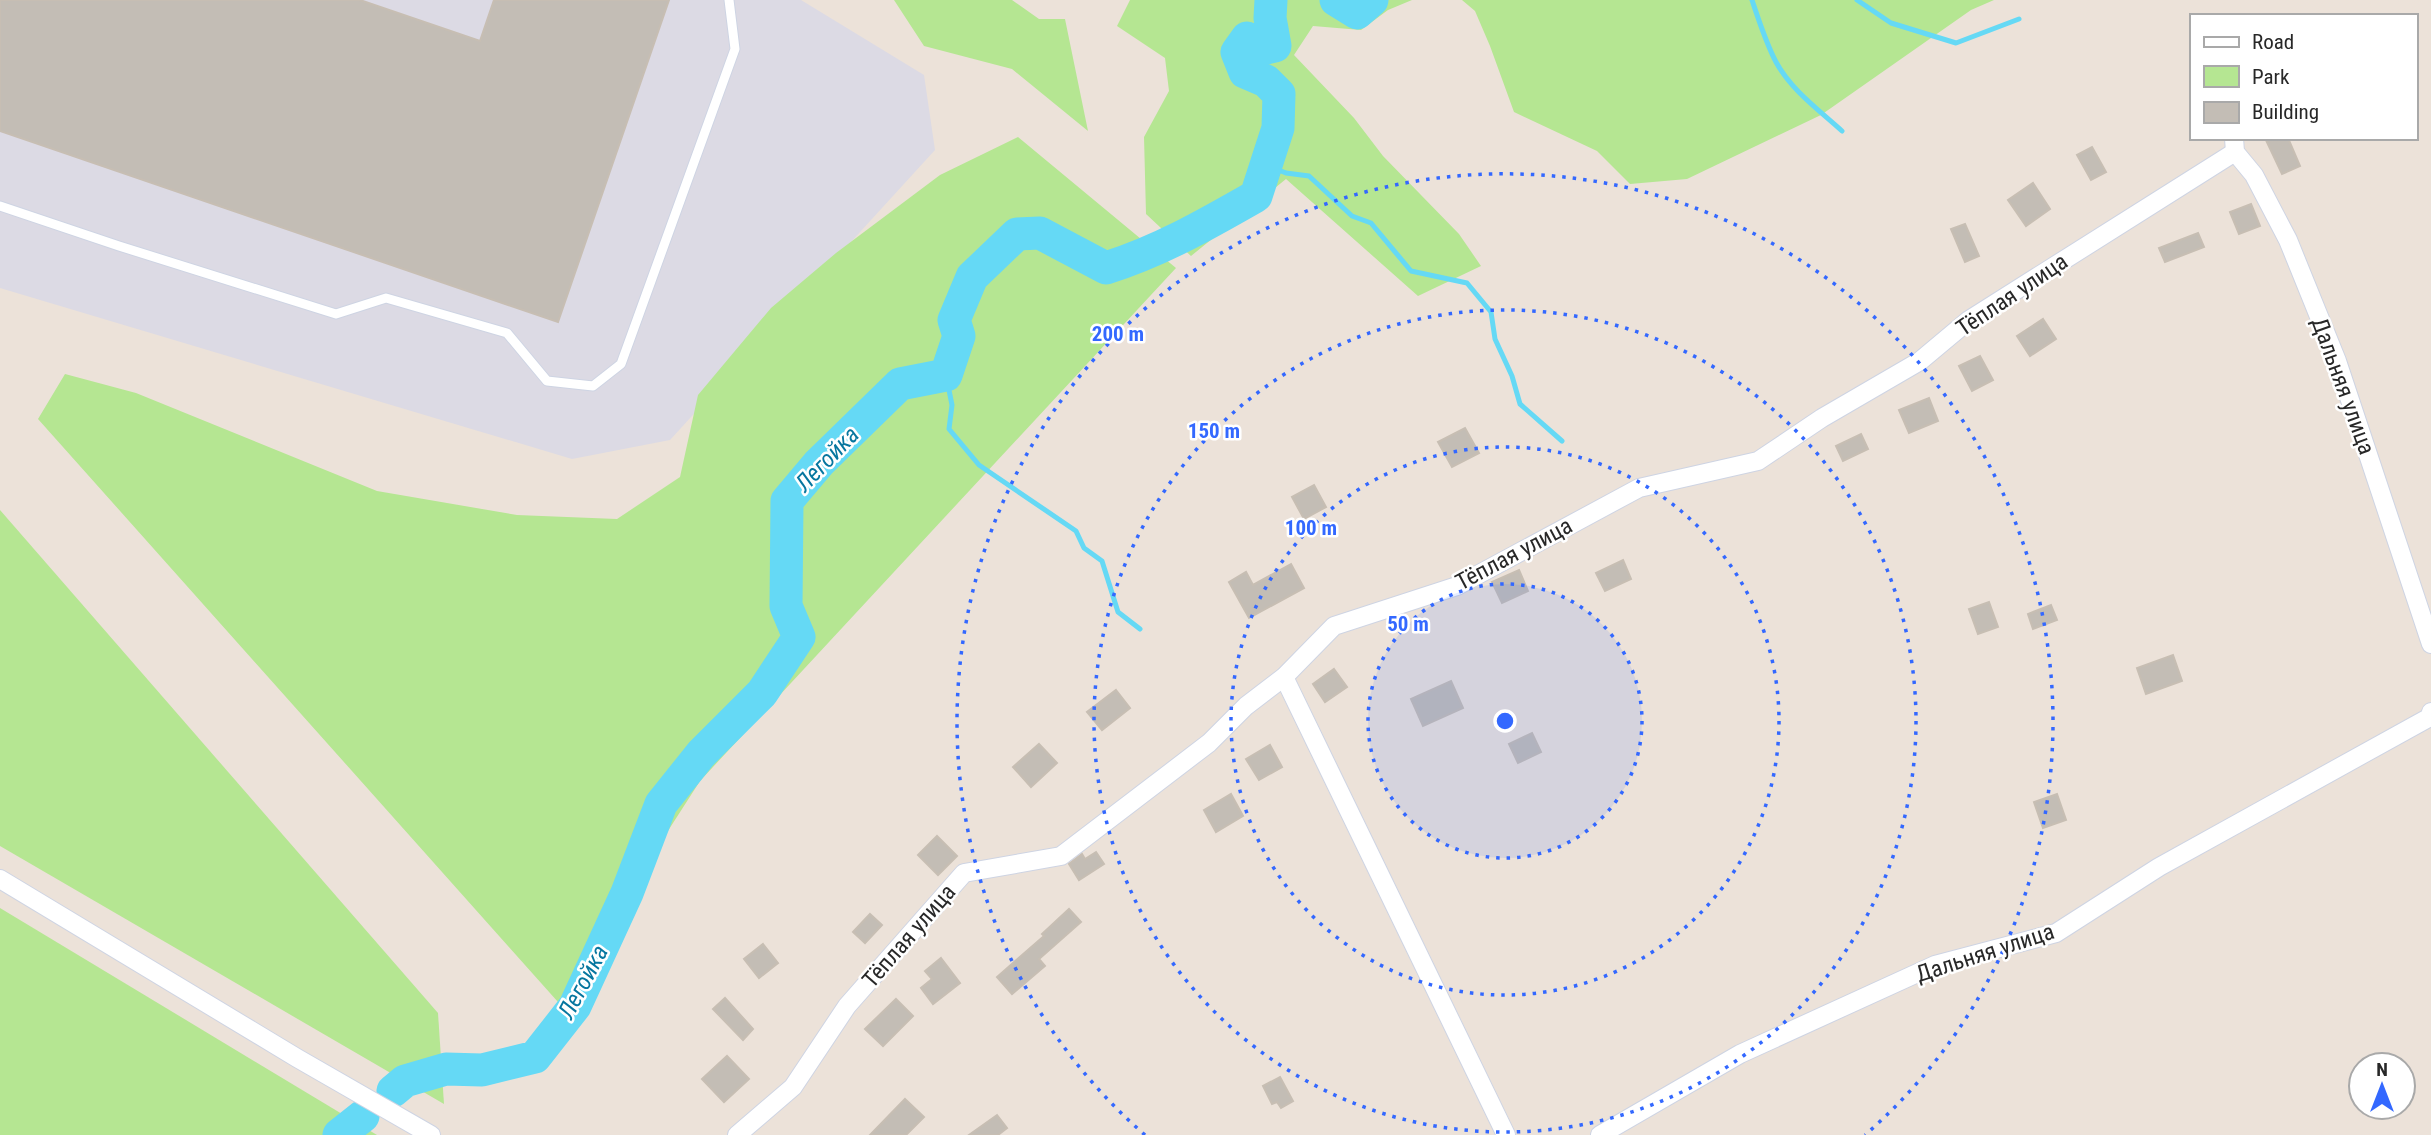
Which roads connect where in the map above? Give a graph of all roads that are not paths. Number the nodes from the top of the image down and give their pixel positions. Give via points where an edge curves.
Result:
1 (729, 0) edge
2 (2234, 145) edge
3 (0, 206) edge
4 (2431, 644) edge
5 (1284, 677) junction
6 (2431, 712) edge
7 (0, 879) edge
8 (431, 1135) edge
9 (737, 1135) edge
10 (1506, 1135) edge
11 (1601, 1135) edge

1 - 3 lane via 735,49 621,364 593,386 547,381 507,333 386,298 336,314
2 - 4 street, Дальняя улица via 2288,240 2337,361
2 - 5 street, Тёплая улица via 1969,320 1920,361 1758,461 1639,488 1457,586 1334,626
5 - 9 street, Тёплая улица via 1209,743 1061,856 964,873 847,1006 793,1087
5 - 10 street
6 - 11 street, Дальняя улица via 2430,717 2159,867 2056,933 1935,965 1740,1054
7 - 8 street

